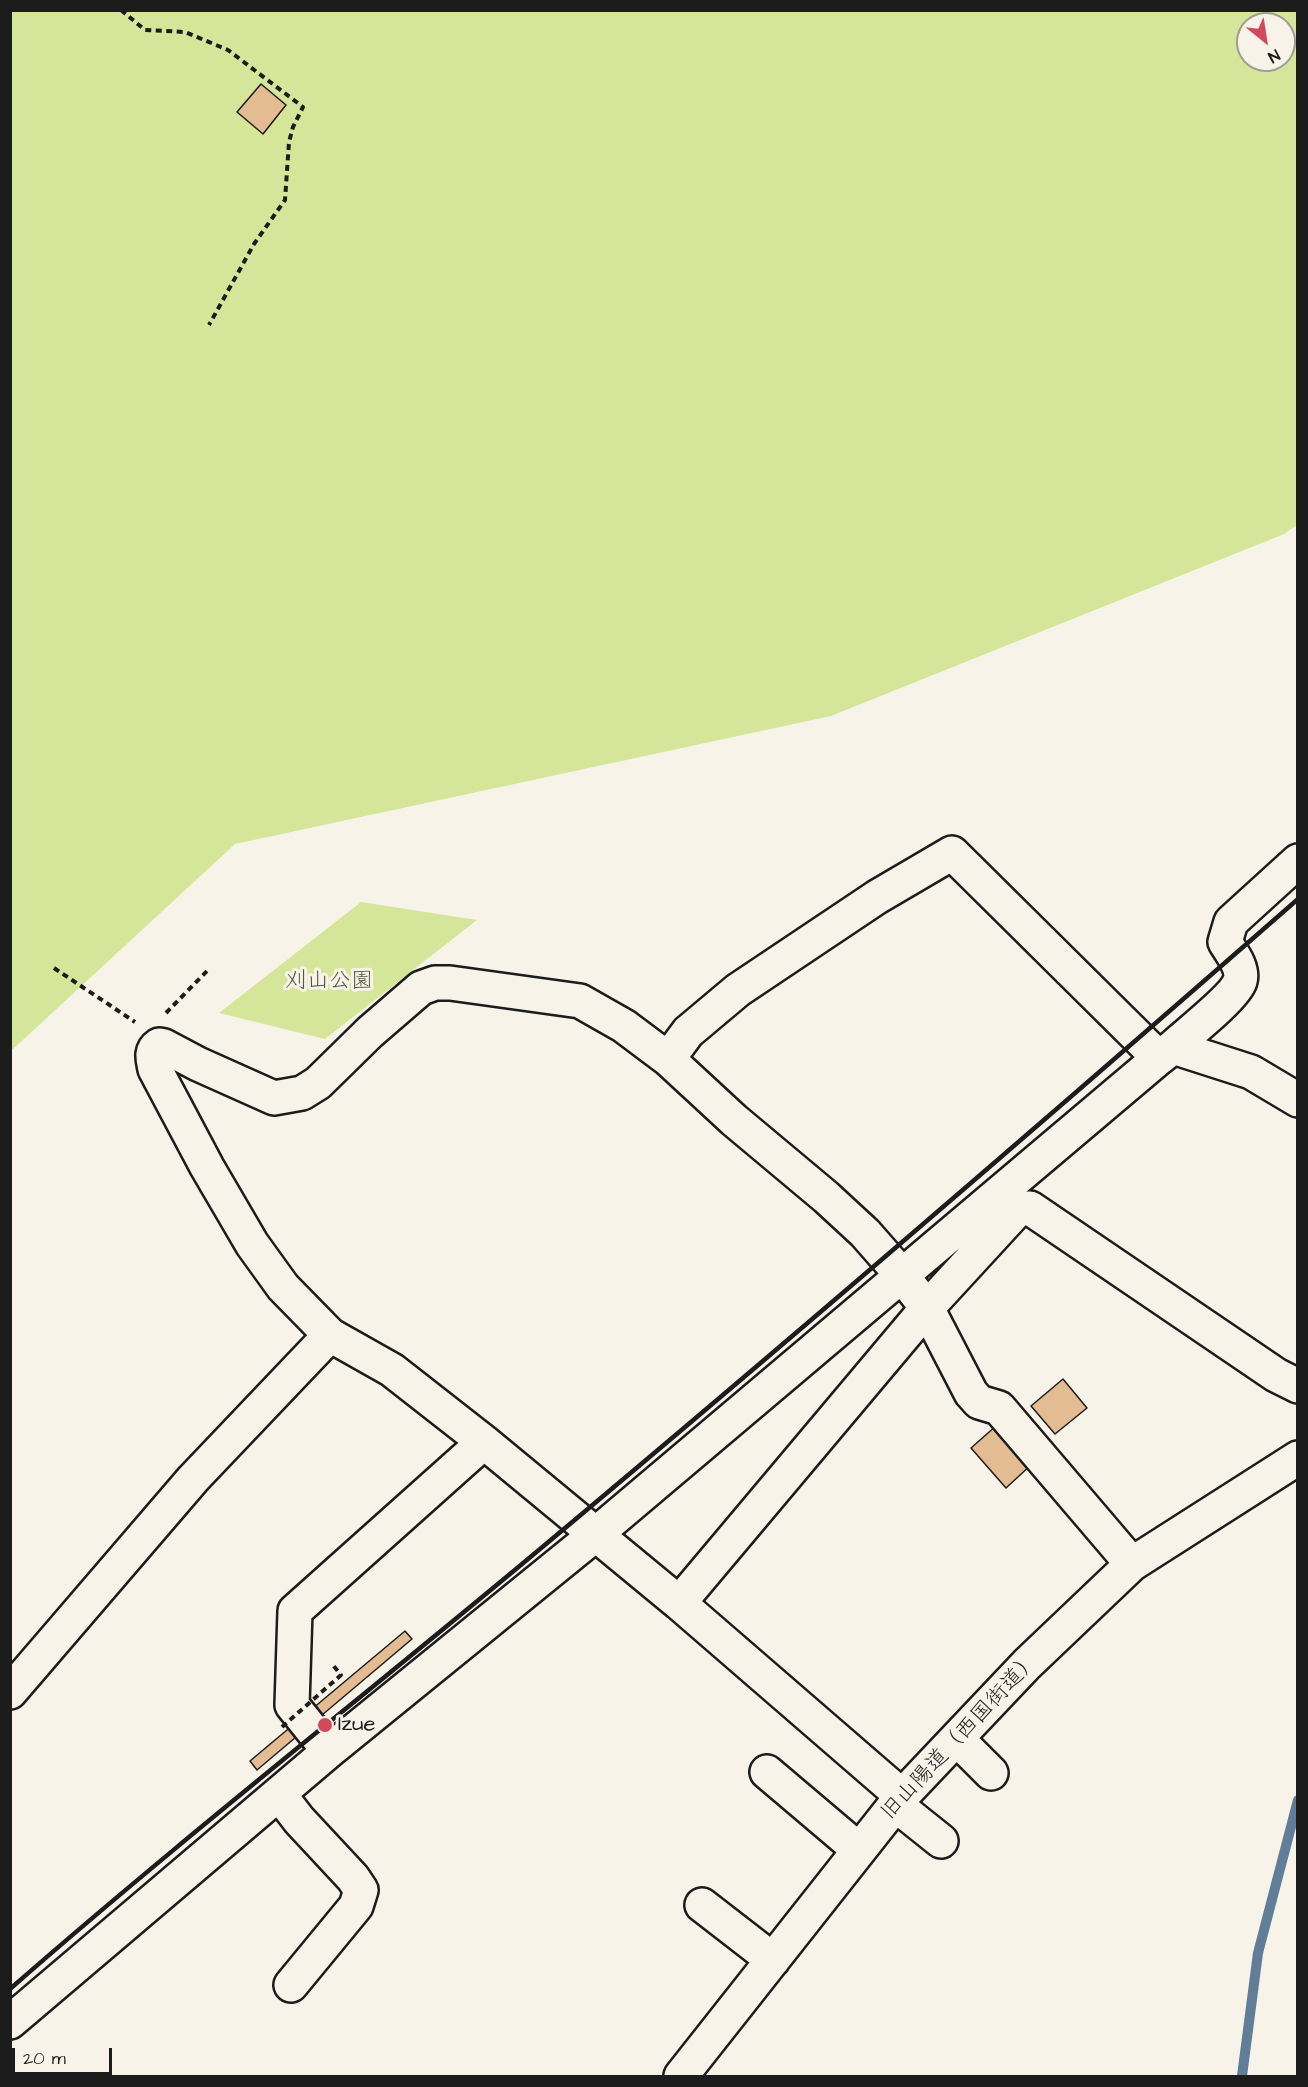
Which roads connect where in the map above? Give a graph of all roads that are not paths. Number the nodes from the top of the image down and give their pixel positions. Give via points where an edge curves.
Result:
1 (1298, 861) edge
2 (1166, 1053) junction
3 (668, 1059) junction
4 (1298, 1100) edge
5 (901, 1274) junction
6 (927, 1308) junction
7 (330, 1335) junction
8 (1298, 1386) edge
9 (484, 1442) junction
10 (1298, 1458) edge
11 (596, 1534) junction
12 (1132, 1564) junction
13 (679, 1603) junction
14 (10, 1692) edge
15 (957, 1738) junction
16 (329, 1751) junction
17 (766, 1772) dead end
18 (991, 1773) dead end
19 (279, 1794) junction
20 (899, 1800) junction
21 (941, 1841) dead end
22 (859, 1850) junction
23 (702, 1905) dead end
24 (773, 1960) junction
25 (291, 1985) dead end
26 (10, 2022) edge
27 (681, 2076) edge

1 - 2 street via 1231,922 1225,942 1239,965 1241,980 1232,994
2 - 3 street via 952,853 877,897 738,990 688,1032
2 - 4 street via 1251,1072
2 - 5 street
3 - 5 street via 826,1197
3 - 7 street via 624,1026 580,1001 450,982 420,988 318,1083 302,1093 274,1098 154,1037 155,1070 252,1244 277,1278
5 - 6 street
5 - 11 street
6 - 8 street via 1018,1209 1030,1208 1276,1375
6 - 12 street via 971,1393 979,1402 999,1408
6 - 13 street
7 - 9 street via 392,1370
7 - 14 street via 193,1479
9 - 11 street
9 - 16 street via 295,1611 292,1705
10 - 12 street, 旧山陽道（西国街道）
11 - 13 street
11 - 16 street
12 - 15 street, 旧山陽道（西国街道）
13 - 20 street
15 - 18 street
15 - 20 street, 旧山陽道（西国街道）
16 - 19 street
17 - 22 street
19 - 25 street via 298,1821 362,1890 356,1906
19 - 26 street
20 - 21 street
20 - 22 street, 旧山陽道（西国街道）
22 - 24 street, 旧山陽道（西国街道）
23 - 24 street
24 - 27 street, 旧山陽道（西国街道）

